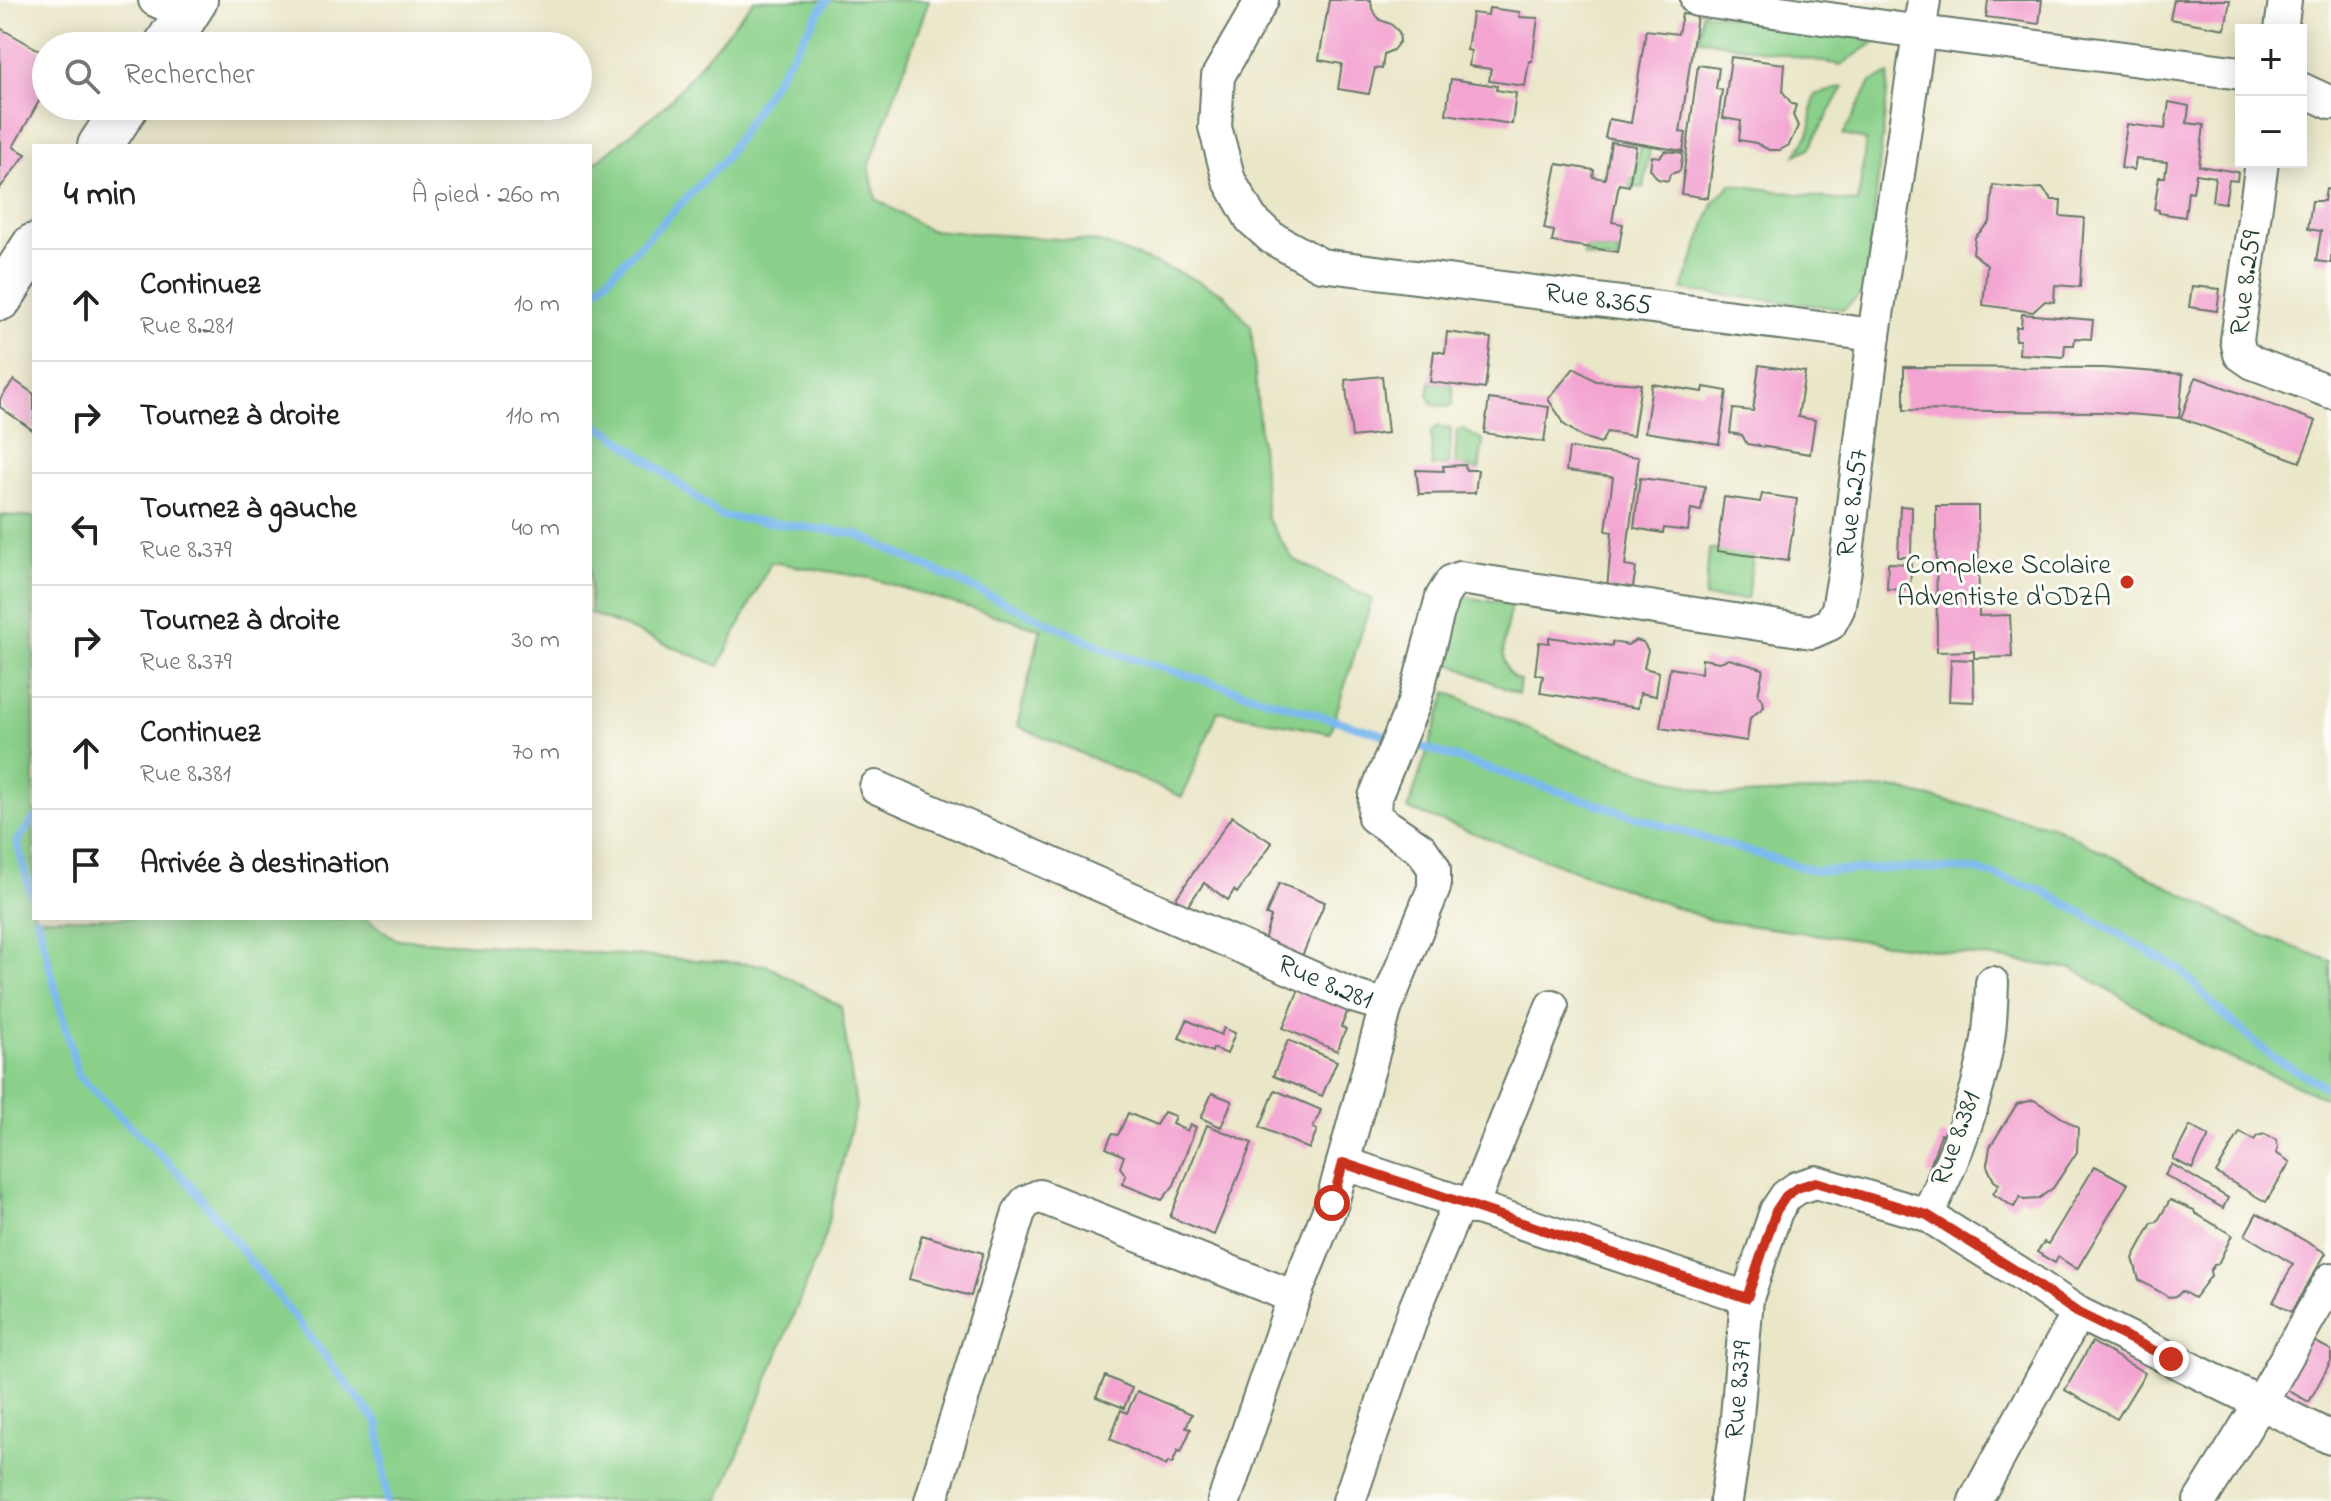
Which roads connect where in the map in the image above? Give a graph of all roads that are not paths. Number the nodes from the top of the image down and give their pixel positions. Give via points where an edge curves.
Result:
1 (1262, 0) edge
2 (1697, 0) edge
3 (1924, 0) edge
4 (2285, 0) edge
5 (2282, 24) edge
6 (1920, 32) junction
7 (2235, 72) edge
8 (2307, 92) edge
9 (2331, 103) edge
10 (117, 120) edge
11 (101, 144) edge
12 (2261, 168) edge
13 (32, 249) edge
14 (0, 298) edge
15 (1874, 335) junction
16 (2331, 392) edge
17 (876, 787) dead end
18 (1992, 983) dead end
19 (1386, 1006) junction
20 (1552, 1006) dead end
21 (1343, 1163) junction
22 (1465, 1206) junction
23 (1927, 1215) junction
24 (2331, 1279) edge
25 (1294, 1297) junction
26 (1747, 1298) junction
27 (2078, 1313) junction
28 (2260, 1404) junction
29 (2331, 1438) edge
30 (931, 1501) edge
31 (1224, 1501) edge
32 (1349, 1501) edge
33 (1726, 1501) edge
34 (1975, 1501) edge
35 (2200, 1501) edge

1 - 15 street, Rue 8.365 via 1218,76 1215,127 1229,180 1251,219 1272,238 1321,265
2 - 6 street
3 - 6 street, Rue 8.257
4 - 5 street
6 - 7 street
6 - 15 street, Rue 8.257
8 - 9 street
10 - 11 highway
12 - 16 street, Rue 8.259 via 2237,340 2240,354
13 - 14 highway
15 - 19 street, Rue 8.257 via 1845,570 1830,624 1812,632 1460,578 1452,581 1442,597 1414,703 1375,797 1374,817 1421,849 1434,868 1434,888
17 - 19 street, Rue 8.281
18 - 23 street, Rue 8.381 via 1981,1072 1948,1173
19 - 21 street, Rue 8.281
20 - 22 street
21 - 22 street
21 - 25 street, Rue 8.281
22 - 26 street
22 - 32 street via 1414,1311
23 - 26 street, Rue 8.379 via 1816,1182 1797,1188 1776,1211
23 - 27 street, Rue 8.381
24 - 28 street
25 - 30 street via 1039,1196 1026,1202
25 - 31 street, Rue 8.281
26 - 33 street, Rue 8.379
27 - 28 street, Rue 8.381
27 - 34 street
28 - 29 street, Rue 8.381
28 - 35 street

